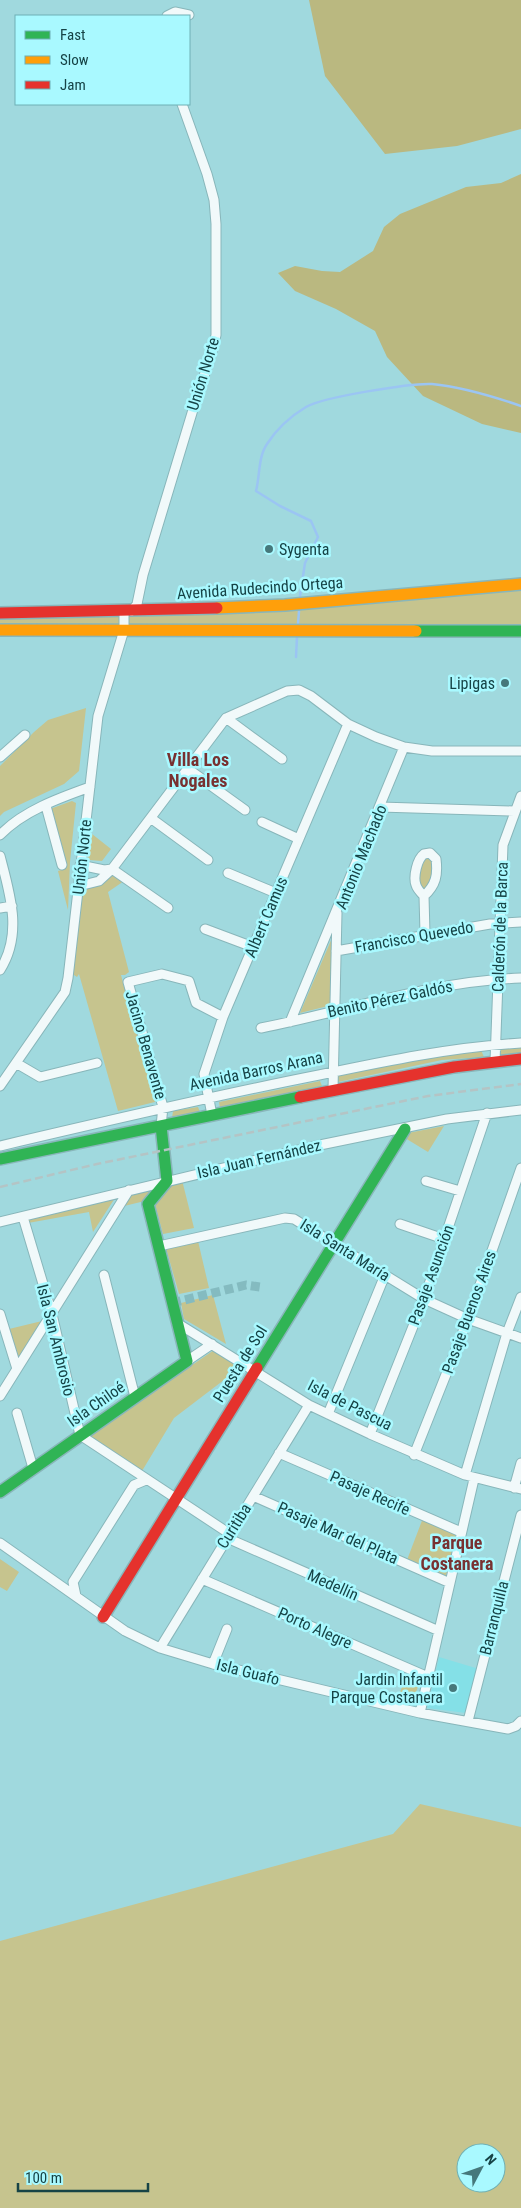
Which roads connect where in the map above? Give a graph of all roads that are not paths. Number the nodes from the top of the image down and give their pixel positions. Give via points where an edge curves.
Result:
1 (170, 15) edge
2 (189, 15) dead end
3 (182, 105) edge
4 (521, 584) edge
5 (128, 611) junction
6 (0, 613) edge
7 (0, 630) edge
8 (124, 630) junction
9 (521, 631) edge
10 (226, 718) junction
11 (348, 724) junction
12 (25, 735) dead end
13 (404, 747) junction
14 (521, 751) edge
15 (0, 757) edge
16 (282, 759) dead end
17 (188, 769) junction
18 (90, 787) junction
19 (521, 796) edge
20 (46, 806) junction
21 (380, 807) junction
22 (245, 810) dead end
23 (514, 811) junction
24 (152, 819) junction
25 (262, 822) dead end
26 (0, 835) edge
27 (299, 839) junction
28 (0, 856) edge
29 (208, 860) dead end
30 (80, 864) junction
31 (62, 865) dead end
32 (112, 869) junction
33 (228, 873) dead end
34 (79, 886) junction
35 (276, 893) junction
36 (424, 896) dead end
37 (12, 906) junction
38 (338, 906) junction
39 (0, 908) edge
40 (168, 908) dead end
41 (521, 922) edge
42 (501, 923) junction
43 (205, 929) dead end
44 (425, 934) junction
45 (253, 947) junction
46 (336, 951) junction
47 (1, 968) edge
48 (497, 978) junction
49 (521, 978) edge
50 (335, 1011) junction
51 (223, 1017) junction
52 (290, 1022) junction
53 (261, 1028) dead end
54 (521, 1043) edge
55 (495, 1044) junction
56 (521, 1059) edge
57 (97, 1062) dead end
58 (495, 1062) junction
59 (16, 1063) junction
60 (334, 1072) junction
61 (0, 1086) edge
62 (333, 1090) junction
63 (209, 1097) junction
64 (163, 1107) junction
65 (520, 1110) edge
66 (487, 1113) junction
67 (212, 1115) junction
68 (161, 1126) junction
69 (405, 1128) junction
70 (0, 1146) edge
71 (0, 1159) edge
72 (521, 1168) edge
73 (167, 1180) junction
74 (426, 1181) dead end
75 (129, 1190) junction
76 (460, 1192) junction
77 (22, 1217) junction
78 (0, 1222) edge
79 (400, 1224) dead end
80 (444, 1239) junction
81 (335, 1243) junction
82 (159, 1246) junction
83 (104, 1275) dead end
84 (385, 1276) junction
85 (521, 1297) edge
86 (424, 1299) junction
87 (0, 1314) edge
88 (52, 1314) junction
89 (468, 1319) junction
90 (177, 1323) junction
91 (508, 1333) junction
92 (521, 1338) edge
93 (212, 1344) junction
94 (187, 1361) junction
95 (17, 1369) junction
96 (255, 1371) junction
97 (0, 1396) edge
98 (135, 1397) junction
99 (309, 1404) junction
100 (18, 1413) dead end
101 (328, 1414) junction
102 (370, 1434) junction
103 (80, 1435) junction
104 (279, 1453) junction
105 (414, 1455) junction
106 (521, 1464) edge
107 (33, 1468) junction
108 (465, 1475) junction
109 (474, 1479) junction
110 (146, 1480) junction
111 (517, 1488) edge
112 (0, 1492) edge
113 (253, 1496) junction
114 (176, 1499) junction
115 (521, 1515) edge
116 (461, 1532) junction
117 (228, 1536) junction
118 (0, 1543) edge
119 (202, 1579) junction
120 (450, 1583) junction
121 (76, 1596) junction
122 (103, 1617) junction
123 (227, 1629) dead end
124 (439, 1632) junction
125 (160, 1648) junction
126 (213, 1664) junction
127 (428, 1678) junction
128 (420, 1713) junction
129 (468, 1721) junction
130 (521, 1721) edge

1 - 2 street via 175,12
3 - 5 street, Unión Norte via 214,200 216,335 137,604
4 - 5 main road, Avenida Rudecindo Ortega via 285,605
5 - 6 main road, Avenida Rudecindo Ortega
5 - 8 street, Unión Norte
7 - 8 main road
8 - 9 main road
8 - 18 street, Unión Norte via 98,716
10 - 11 street via 287,691 299,690
10 - 16 street
10 - 17 street
11 - 13 street
11 - 27 street, Albert Camus
12 - 15 street
13 - 14 street via 432,751
13 - 21 street, Antonio Machado
17 - 22 street
17 - 24 street
18 - 20 street
18 - 30 street, Unión Norte
19 - 23 street, Calderón de la Barca
20 - 26 street via 12,823
20 - 31 street
21 - 23 street
21 - 38 street, Antonio Machado
23 - 42 street, Calderón de la Barca via 502,845
24 - 29 street
24 - 32 street
25 - 27 street
27 - 35 street, Albert Camus
28 - 37 street
30 - 32 street
30 - 34 street, Unión Norte
32 - 34 street via 99,881
32 - 40 street
33 - 35 street
34 - 59 street, Unión Norte via 65,992
35 - 45 street, Albert Camus
36 - 44 street
37 - 39 street
37 - 47 street via 12,936
38 - 46 street, Antonio Machado
38 - 52 street
41 - 42 street, Francisco Quevedo
42 - 44 street, Francisco Quevedo
42 - 48 street, Calderón de la Barca
43 - 45 street
44 - 46 street, Francisco Quevedo
45 - 51 street, Albert Camus
46 - 50 street, Antonio Machado
48 - 49 street, Benito Pérez Galdós
48 - 50 street, Benito Pérez Galdós via 423,990
48 - 55 street, Calderón de la Barca
50 - 52 street, Benito Pérez Galdós
50 - 60 street, Antonio Machado
51 - 63 street, Albert Camus via 204,1074
51 - 64 street, Jacino Benavente via 196,1003 189,981 162,974 128,982
52 - 53 street, Benito Pérez Galdós
54 - 55 street, Avenida Barros Arana
55 - 58 street, Calderón de la Barca
55 - 60 street, Avenida Barros Arana
56 - 58 main road, Avenida Barros Arana
57 - 59 street via 40,1076
58 - 62 main road, Avenida Barros Arana via 454,1066
59 - 61 street, Unión Norte
60 - 62 street, Antonio Machado
60 - 63 street, Avenida Barros Arana
62 - 67 main road, Avenida Barros Arana
63 - 64 street, Avenida Barros Arana
63 - 67 street, Albert Camus
64 - 68 street
64 - 70 street, Avenida Barros Arana
65 - 66 street, Isla Juan Fernández
66 - 69 street, Isla Juan Fernández
66 - 76 street, Pasaje Asunción
67 - 68 main road, Avenida Barros Arana
68 - 71 main road, Avenida Barros Arana
68 - 73 main road
69 - 73 street, Isla Juan Fernández
69 - 81 main road, Puesta de Sol
72 - 89 street, Pasaje Buenos Aires
73 - 75 street, Isla Juan Fernández
73 - 82 main road via 148,1204
74 - 76 street
75 - 77 street, Isla Juan Fernández
75 - 88 street
76 - 80 street, Pasaje Asunción
77 - 78 street, Isla Juan Fernández
77 - 88 street, Isla San Ambrosio
79 - 80 street
80 - 86 street, Pasaje Asunción
81 - 82 street, Isla Santa María via 298,1220 285,1218
81 - 84 street, Isla Santa María
81 - 96 main road, Puesta de Sol
82 - 90 main road
83 - 98 street
84 - 86 street, Isla Santa María
84 - 101 street
85 - 91 street
86 - 89 street, Isla Santa María
86 - 102 street, Pasaje Asunción
87 - 95 street
88 - 95 street
88 - 103 street, Isla San Ambrosio
89 - 91 street, Isla Santa María
89 - 105 street, Pasaje Buenos Aires
90 - 93 street, Isla de Pascua
90 - 94 main road
91 - 92 street, Isla Santa María
91 - 108 street
93 - 94 street, Isla Chiloé
93 - 96 street, Isla de Pascua
94 - 98 main road, Isla Chiloé
95 - 97 street
96 - 99 street, Isla de Pascua
96 - 114 main road, Puesta de Sol
98 - 103 main road, Isla Chiloé
99 - 101 street, Isla de Pascua
99 - 104 street, Curitiba
100 - 107 street
101 - 102 street, Isla de Pascua
102 - 105 street, Isla de Pascua
103 - 107 main road, Isla Chiloé
103 - 110 street
104 - 113 street, Curitiba
104 - 116 street, Pasaje Recife
105 - 108 street, Isla de Pascua
106 - 111 street
107 - 112 main road, Isla Chiloé
108 - 109 street, Isla de Pascua
109 - 111 street, Isla de Pascua
109 - 116 street
110 - 114 street
110 - 121 street via 134,1484 73,1582
113 - 117 street, Curitiba
113 - 120 street, Pasaje Mar del Plata
114 - 117 street
114 - 122 main road, Puesta de Sol
115 - 129 street, Barranquilla
116 - 120 street
117 - 119 street, Curitiba
117 - 124 street, Medellín
118 - 121 street, Isla Guafo
119 - 125 street, Curitiba
119 - 127 street, Porto Alegre
120 - 124 street
121 - 122 street, Isla Guafo
122 - 125 street, Isla Guafo via 136,1638
123 - 126 street
124 - 127 street
125 - 126 street, Isla Guafo
126 - 128 street, Isla Guafo
127 - 128 street
128 - 129 street, Isla Guafo
129 - 130 street, Isla Guafo via 508,1729

